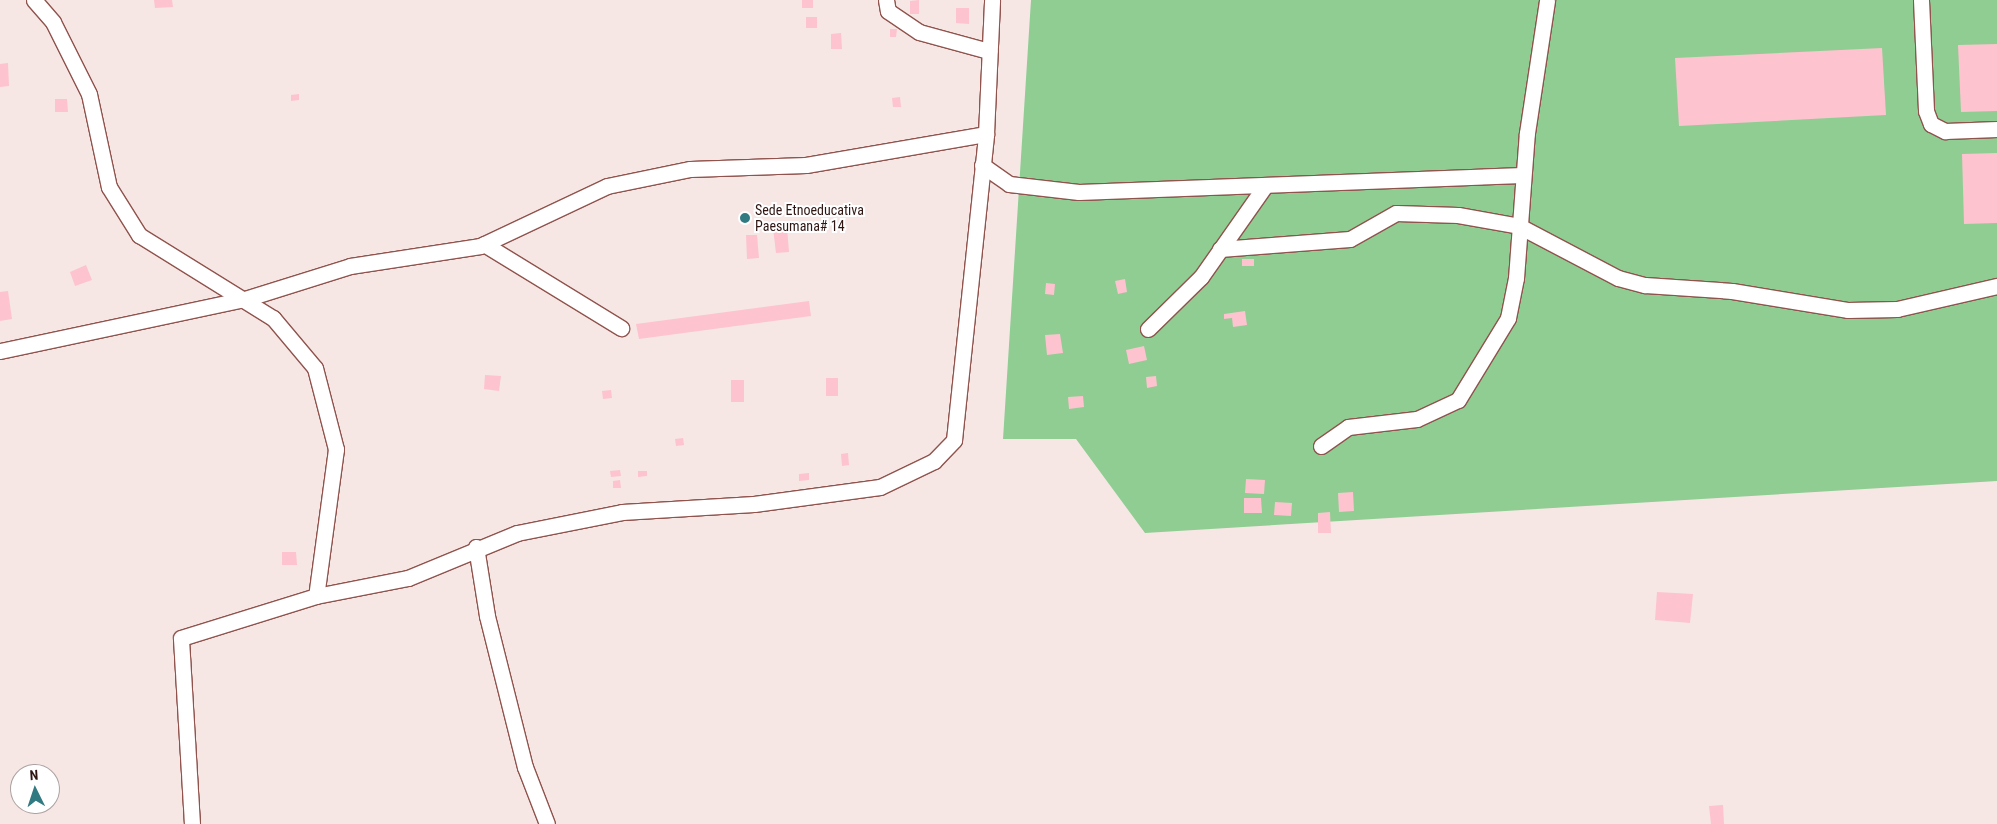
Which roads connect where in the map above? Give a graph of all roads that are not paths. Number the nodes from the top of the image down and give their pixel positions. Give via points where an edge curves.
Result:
1 (34, 0) edge
2 (886, 0) edge
3 (992, 0) edge
4 (1547, 0) edge
5 (1921, 0) edge
6 (989, 51) junction
7 (1997, 129) edge
8 (986, 134) junction
9 (982, 165) junction
10 (1523, 176) junction
11 (1266, 186) junction
12 (1519, 226) junction
13 (484, 244) junction
14 (1220, 248) junction
15 (1997, 286) edge
16 (245, 299) junction
17 (621, 328) dead end
18 (1148, 328) dead end
19 (0, 351) edge
20 (1321, 446) dead end
21 (476, 547) junction
22 (316, 596) junction
23 (192, 824) edge
24 (547, 824) edge

1 - 16 street via 53,22 89,94 109,187 139,235
2 - 6 street via 888,10 919,32
3 - 6 street
4 - 10 street
5 - 7 street via 1926,110 1931,124 1945,131
6 - 8 street
8 - 9 street
8 - 13 street via 806,165 690,169 607,186
9 - 11 street via 1009,184 1079,192 1207,185
9 - 21 street via 954,440 934,461 880,486 754,504 622,512 516,533
10 - 11 street
10 - 12 street
11 - 14 street
12 - 14 street via 1458,215 1402,212 1350,239
12 - 15 street via 1618,278 1645,285 1732,291 1848,310 1897,309
12 - 20 street via 1516,278 1508,318 1458,400 1417,419 1348,427
13 - 16 street via 350,266
13 - 17 street
14 - 18 street via 1202,277
16 - 19 street
16 - 22 street via 273,318 315,368 336,449
21 - 22 street via 408,578
21 - 24 street via 487,616 525,768
22 - 23 street via 181,638

